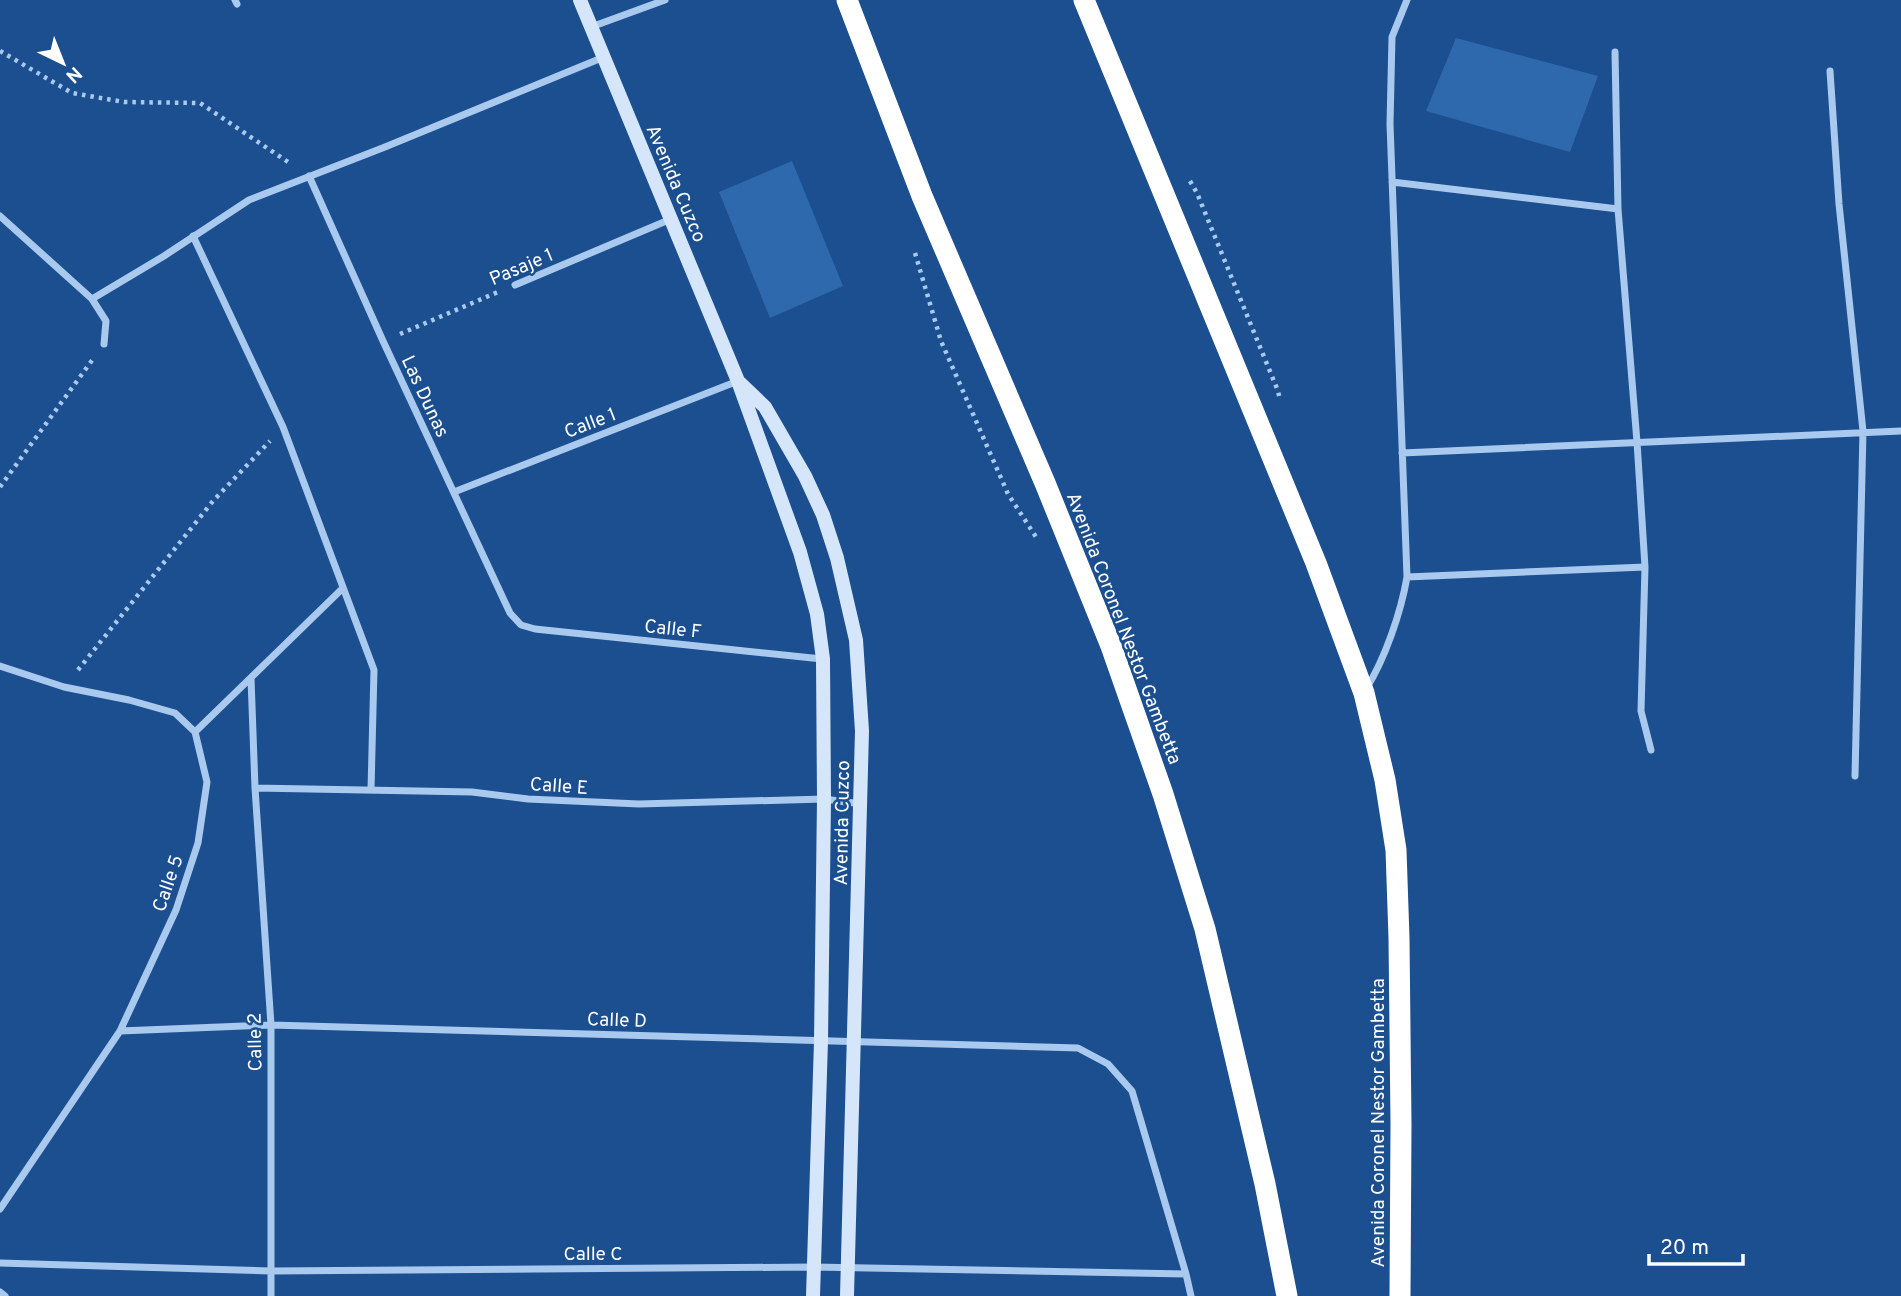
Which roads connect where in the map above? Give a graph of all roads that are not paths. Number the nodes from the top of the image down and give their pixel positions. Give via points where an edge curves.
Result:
1 (580, 0) edge
2 (665, 0) edge
3 (847, 0) edge
4 (1084, 0) edge
5 (1407, 0) edge
6 (592, 27) junction
7 (1615, 52) dead end
8 (604, 57) junction
9 (1829, 71) dead end
10 (309, 176) junction
11 (1392, 182) junction
12 (1618, 209) junction
13 (0, 216) edge
14 (671, 219) junction
15 (193, 236) junction
16 (515, 285) road end
17 (92, 299) junction
18 (104, 344) road end
19 (738, 382) junction
20 (1863, 431) junction
21 (1901, 431) edge
22 (1637, 442) junction
23 (1402, 453) junction
24 (454, 492) junction
25 (1645, 567) junction
26 (1408, 577) junction
27 (343, 588) junction
28 (521, 625) joint
29 (823, 659) junction
30 (0, 666) edge
31 (251, 678) junction
32 (1364, 693) junction
33 (195, 732) junction
34 (1651, 750) dead end
35 (1855, 776) dead end
36 (255, 788) junction
37 (371, 790) junction
38 (824, 799) junction
39 (861, 804) junction
40 (271, 1025) junction
41 (120, 1031) junction
42 (821, 1041) junction
43 (855, 1041) junction
44 (0, 1209) edge
45 (0, 1263) edge
46 (813, 1267) junction
47 (846, 1267) junction
48 (271, 1271) junction
49 (1186, 1274) junction
50 (0, 1292) edge
51 (5, 1296) edge
52 (271, 1296) edge
53 (813, 1296) edge
54 (847, 1296) edge
55 (1191, 1296) edge
56 (1287, 1296) edge
57 (1400, 1296) edge

1 - 6 street, Avenida Cuzco
2 - 6 street
3 - 56 highway, Avenida Coronel Nestor Gambetta via 922,196 1106,634 1163,794 1205,929
4 - 32 highway, Avenida Coronel Nestor Gambetta via 1316,563
5 - 11 street via 1392,37
6 - 8 street, Avenida Cuzco
7 - 12 street
8 - 10 street
8 - 14 street, Avenida Cuzco
9 - 20 street
10 - 15 street via 248,200
10 - 24 street, Las Dunas
11 - 12 street
11 - 23 street
12 - 22 street
13 - 17 street
14 - 16 street, Pasaje 1
14 - 19 street, Avenida Cuzco
15 - 17 street
15 - 27 street via 282,427
17 - 18 street via 106,321
19 - 24 street, Calle 1
19 - 29 street, Avenida Cuzco via 810,583
19 - 39 street, Avenida Cuzco via 765,407 788,444 837,558 859,670
20 - 21 street
20 - 22 street
20 - 35 street
22 - 23 street
22 - 25 street
23 - 26 street
24 - 28 street, Las Dunas via 510,613
25 - 26 street
25 - 34 street via 1641,711
26 - 32 street via 1375,676
27 - 31 street
27 - 37 street via 374,670
28 - 29 street, Calle F
29 - 38 street, Avenida Cuzco
30 - 33 street via 175,713
31 - 33 street
31 - 36 street, Calle 2
32 - 57 highway, Avenida Coronel Nestor Gambetta via 1396,850
33 - 41 street, Calle 5 via 207,782 198,843 176,910
36 - 37 street, Calle E
36 - 40 street, Calle 2
37 - 38 street, Calle E via 639,804
38 - 39 street, Calle E
38 - 42 street, Avenida Cuzco
39 - 43 street, Avenida Cuzco
40 - 41 street, Calle D
40 - 42 street, Calle D
40 - 48 street, Calle 2
41 - 44 street, Calle 5
42 - 43 street, Calle D
42 - 46 street, Avenida Cuzco
43 - 47 street, Avenida Cuzco
43 - 49 street, Calle D via 1078,1048 1108,1064 1132,1091
45 - 48 street, Calle C
46 - 47 street, Calle C
46 - 48 street, Calle C
46 - 53 street, Avenida Cuzco
47 - 49 street, Calle C
47 - 54 street, Avenida Cuzco
48 - 52 street, Calle 2
49 - 55 street
50 - 51 street

